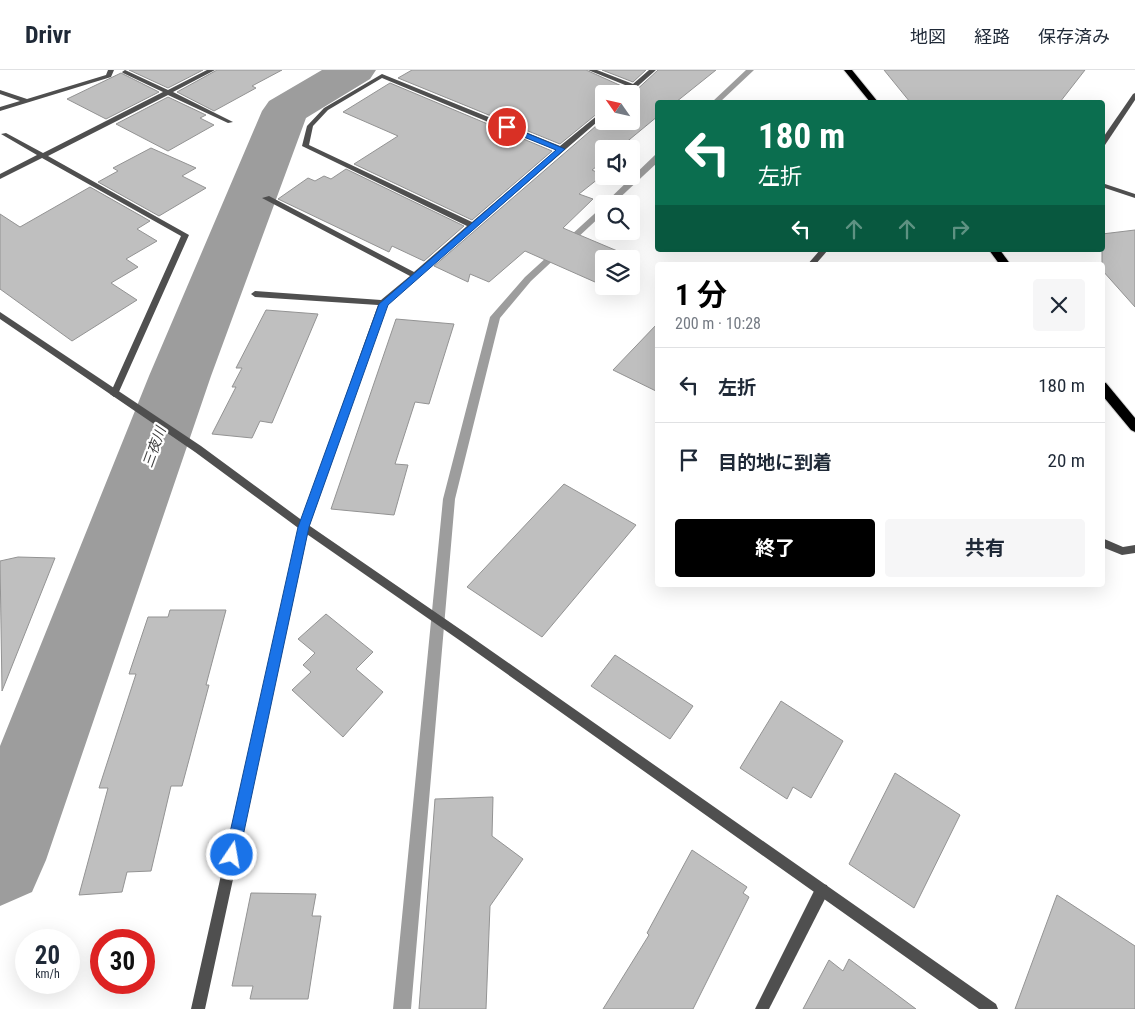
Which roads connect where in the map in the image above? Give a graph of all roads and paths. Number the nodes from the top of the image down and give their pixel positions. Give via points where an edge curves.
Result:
1 (111, 70) edge
2 (212, 70) edge
3 (591, 70) edge
4 (653, 70) edge
5 (848, 70) edge
6 (125, 72) dead end
7 (631, 85) edge
8 (635, 85) edge
9 (0, 92) edge
10 (167, 93) junction
11 (1135, 96) edge
12 (872, 100) edge
13 (28, 101) junction
14 (0, 109) edge
15 (595, 120) edge
16 (230, 122) dead end
17 (4, 134) dead end
18 (1105, 141) edge
19 (561, 149) junction
20 (44, 155) junction
21 (0, 177) edge
22 (1105, 187) edge
23 (1135, 196) edge
24 (266, 198) dead end
25 (473, 226) junction
26 (822, 252) edge
27 (814, 262) edge
28 (416, 276) junction
29 (255, 294) dead end
30 (384, 304) junction
31 (0, 316) edge
32 (1105, 390) edge
33 (114, 394) junction
34 (1135, 427) edge
35 (304, 527) junction
36 (1105, 543) edge
37 (1135, 549) edge
38 (822, 890) junction
39 (198, 1009) edge
40 (762, 1009) edge
41 (992, 1009) edge

1 - 13 street via 109,76
2 - 10 street
3 - 7 street
4 - 8 street
5 - 12 highway
6 - 10 street
9 - 13 street
10 - 16 street
10 - 20 street
11 - 18 street
13 - 14 street
15 - 19 street
17 - 20 street
19 - 25 street
19 - 25 street via 382,76 326,109 310,126 305,146
20 - 21 street
20 - 33 street via 185,235
22 - 23 street
24 - 28 street
25 - 28 street
26 - 27 street
28 - 30 street
29 - 30 street
30 - 35 street
31 - 33 street
32 - 34 highway
33 - 35 street via 198,449
35 - 38 street
35 - 39 street
36 - 37 street via 1122,551
38 - 40 street
38 - 41 street

